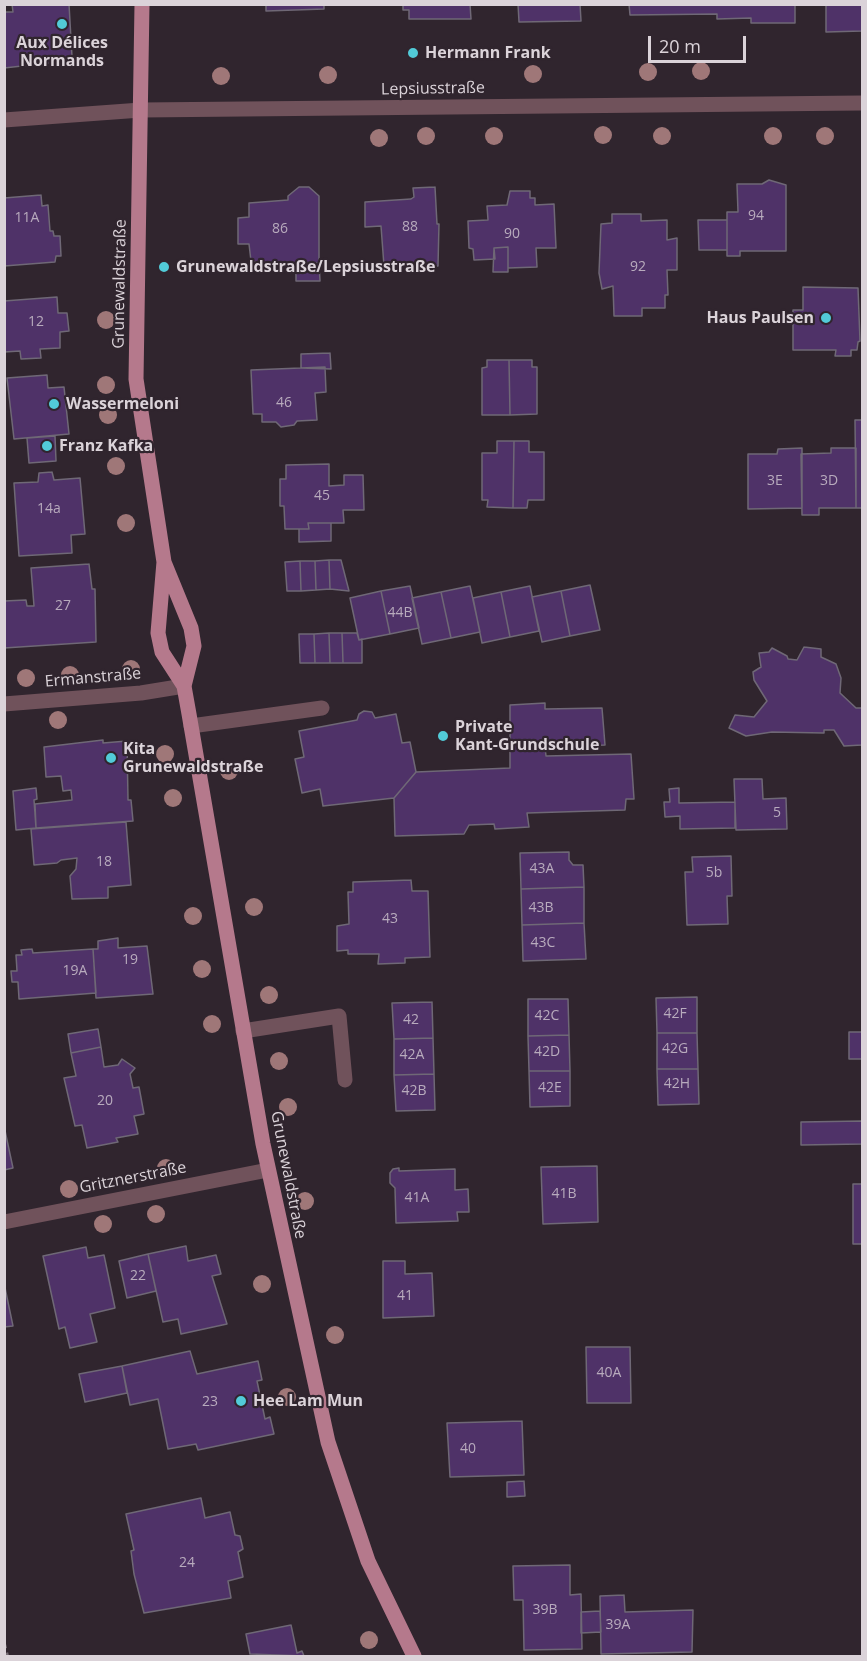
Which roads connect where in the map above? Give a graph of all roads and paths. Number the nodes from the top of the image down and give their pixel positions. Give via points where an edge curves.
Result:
1 (142, 4) edge
2 (862, 103) edge
3 (141, 110) junction
4 (4, 120) edge
5 (164, 562) junction
6 (184, 686) junction
7 (4, 704) edge
8 (322, 708) dead end
9 (191, 726) junction
10 (243, 1031) junction
11 (345, 1080) dead end
12 (268, 1170) junction
13 (4, 1222) edge
14 (4, 1644) edge
15 (7, 1656) edge
16 (414, 1656) edge

1 - 3 main road, Grunewaldstraße
2 - 3 street, Lepsiusstraße
3 - 4 street, Lepsiusstraße
3 - 5 main road, Grunewaldstraße via 136,369 138,407
5 - 6 main road, Grunewaldstraße via 191,628 194,646
5 - 6 main road, Grunewaldstraße via 158,633 162,652
6 - 7 street, Ermanstraße
6 - 9 main road, Grunewaldstraße
8 - 9 street
9 - 10 main road, Grunewaldstraße
10 - 11 street via 339,1016
10 - 12 main road, Grunewaldstraße
12 - 13 street, Gritznerstraße
12 - 16 main road, Grunewaldstraße via 333,1459 368,1561
14 - 15 path

